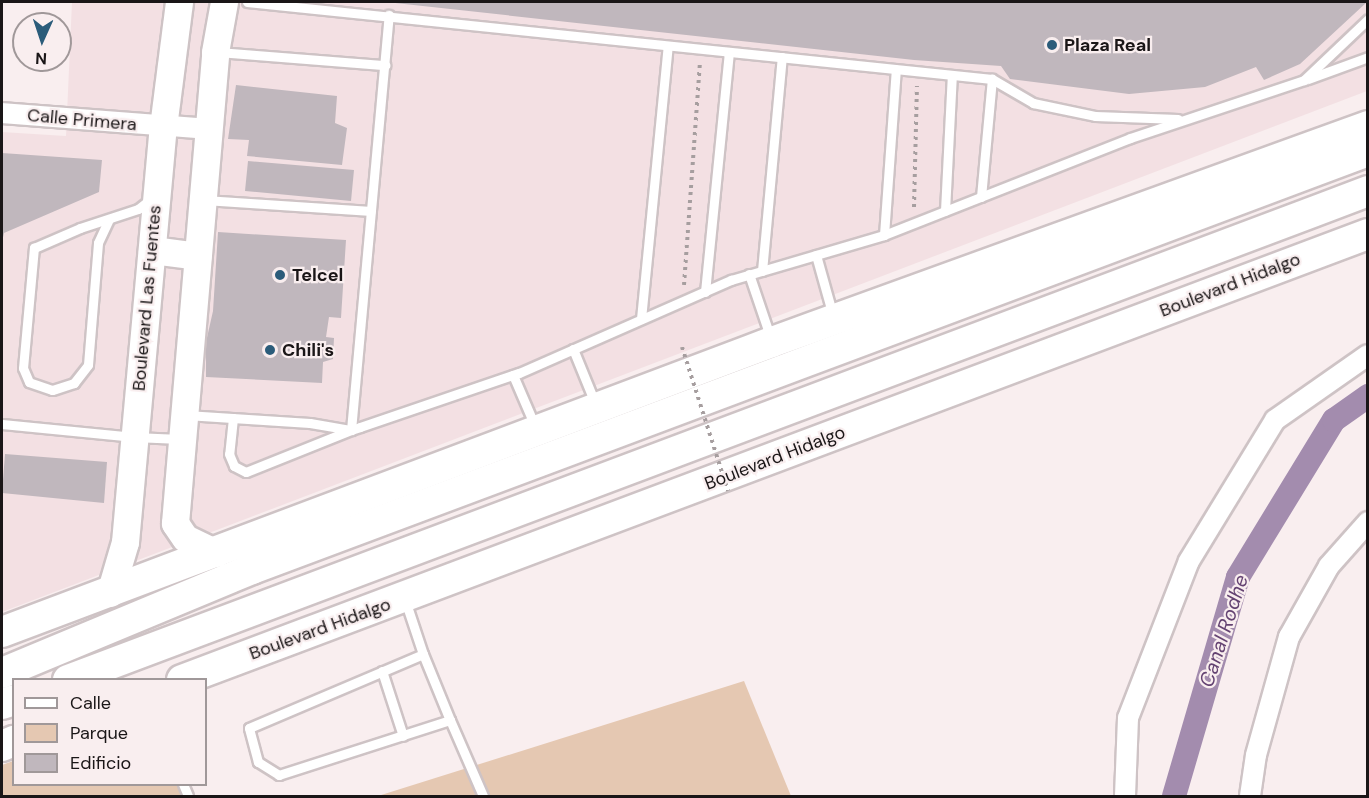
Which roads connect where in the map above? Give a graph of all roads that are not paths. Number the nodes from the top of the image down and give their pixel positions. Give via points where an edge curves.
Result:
1 (179, 2) edge
2 (224, 2) edge
3 (247, 2) edge
4 (389, 15) junction
5 (1368, 19) edge
6 (668, 46) junction
7 (215, 52) junction
8 (729, 52) junction
9 (782, 57) junction
10 (1368, 57) edge
11 (385, 65) junction
12 (896, 69) junction
13 (952, 75) junction
14 (992, 79) junction
15 (1304, 80) junction
16 (2, 113) edge
17 (1186, 119) junction
18 (1368, 126) edge
19 (163, 127) junction
20 (209, 129) junction
21 (1368, 151) edge
22 (1368, 174) edge
23 (1368, 191) edge
24 (157, 195) junction
25 (981, 197) junction
26 (202, 200) junction
27 (1317, 210) junction
28 (371, 211) junction
29 (945, 211) junction
30 (109, 219) junction
31 (1368, 234) edge
32 (884, 235) junction
33 (152, 250) junction
34 (816, 255) junction
35 (198, 256) junction
36 (762, 271) junction
37 (749, 274) junction
38 (705, 292) junction
39 (641, 319) junction
40 (822, 324) junction
41 (772, 342) junction
42 (573, 349) junction
43 (1368, 355) edge
44 (813, 358) junction
45 (513, 375) junction
46 (597, 408) junction
47 (233, 418) junction
48 (2, 424) edge
49 (183, 427) junction
50 (351, 430) junction
51 (538, 430) junction
52 (134, 437) junction
53 (1368, 522) edge
54 (465, 530) junction
55 (216, 553) junction
56 (110, 593) junction
57 (404, 598) junction
58 (2, 632) edge
59 (423, 654) junction
60 (382, 671) junction
61 (2, 673) edge
62 (73, 678) edge
63 (187, 678) edge
64 (450, 720) junction
65 (403, 736) junction
66 (483, 796) edge
67 (1125, 796) edge
68 (1250, 796) edge

1 - 19 street, Boulevard Las Fuentes
2 - 7 street
3 - 4 lane
4 - 6 lane
4 - 11 lane
5 - 15 lane
6 - 8 lane
6 - 39 lane
7 - 11 lane
7 - 20 street
8 - 9 lane
8 - 38 lane
9 - 12 lane
9 - 36 lane
10 - 15 lane
11 - 28 lane
12 - 13 lane
12 - 32 lane
13 - 14 lane
13 - 29 lane
14 - 17 lane via 1033,102 1095,116
14 - 25 lane
15 - 17 lane
16 - 19 street, Calle Primera
17 - 25 lane
18 - 40 main road
19 - 20 street, Calle Primera
19 - 24 street, Boulevard Las Fuentes
20 - 26 street
21 - 44 main road
22 - 27 main road via 1334,188
23 - 27 main road
24 - 30 lane via 138,209
24 - 33 street, Boulevard Las Fuentes
25 - 29 lane
26 - 28 lane
26 - 35 street
27 - 54 main road
28 - 50 lane
29 - 32 lane
30 - 30 lane via 98,243 88,365 74,383 52,390 29,382 23,368 34,248
31 - 57 main road, Boulevard Hidalgo
32 - 34 lane
33 - 35 street
33 - 52 street, Boulevard Las Fuentes
34 - 36 lane
34 - 40 lane
35 - 49 street
36 - 37 lane
37 - 38 lane
37 - 41 lane
38 - 39 lane
39 - 42 lane
40 - 41 main road
40 - 44 main road
41 - 46 main road
42 - 45 lane
42 - 46 lane
43 - 67 street via 1275,420 1189,561 1128,718
44 - 54 main road via 786,385 519,487 491,505
44 - 61 main road via 252,569
45 - 50 lane
45 - 51 lane
46 - 51 main road
47 - 49 lane
47 - 50 lane
47 - 50 lane via 229,454 234,466 246,472
48 - 52 lane
49 - 52 lane
49 - 55 street via 175,523 185,538
51 - 55 main road
52 - 56 street, Boulevard Las Fuentes via 125,542
53 - 68 street via 1329,566 1289,637 1256,755
54 - 62 main road
55 - 56 main road
56 - 58 main road
57 - 59 lane
57 - 63 main road, Boulevard Hidalgo
59 - 60 lane
59 - 64 lane
60 - 65 lane
60 - 65 lane via 249,728 258,762 279,775
64 - 65 lane
64 - 66 lane

